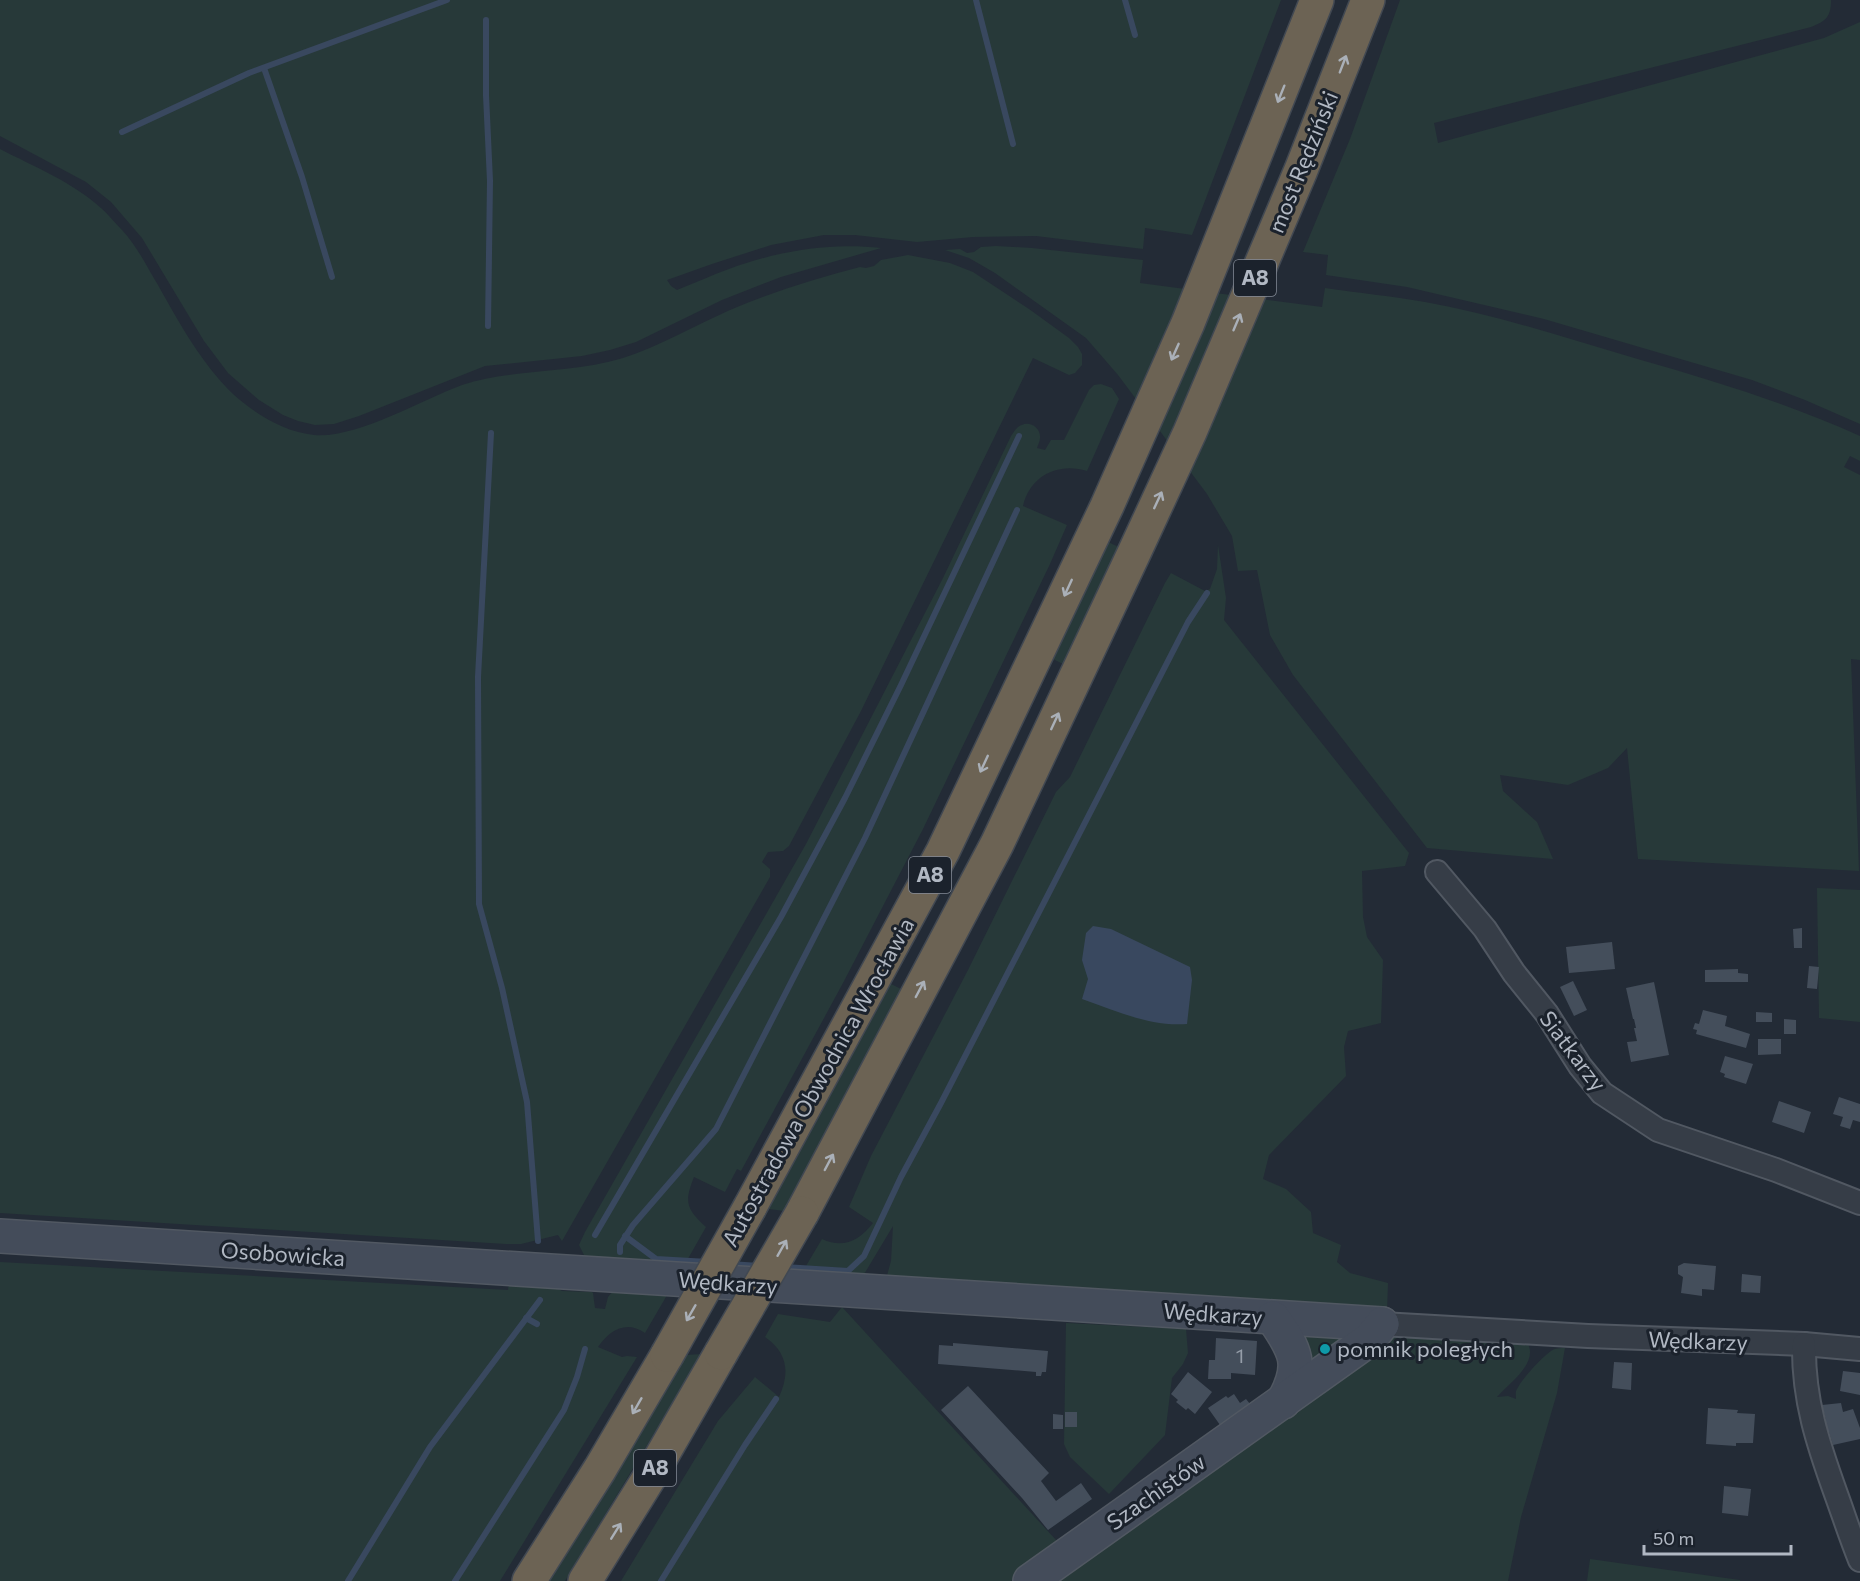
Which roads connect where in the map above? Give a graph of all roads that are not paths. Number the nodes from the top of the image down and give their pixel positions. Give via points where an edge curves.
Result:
1 (1317, 0) edge
2 (1368, 0) edge
3 (1093, 535) joint
4 (1134, 553) joint
5 (1437, 872) dead end
6 (1860, 1203) edge
7 (0, 1236) edge
8 (566, 1272) joint
9 (1273, 1318) junction
10 (1382, 1324) junction
11 (1804, 1344) junction
12 (1860, 1348) edge
13 (1282, 1402) junction
14 (1860, 1560) edge
15 (530, 1581) edge
16 (585, 1581) edge
17 (1030, 1581) edge

1 -> 3 highway, most Rędziński / A8 via 1188,323
4 -> 2 highway, most Rędziński / A8 via 1301,170
3 -> 15 highway, Autostradowa Obwodnica Wrocławia / A8, bridge via 943,851 667,1355
16 -> 4 highway, Autostradowa Obwodnica Wrocławia / A8, bridge via 650,1478 802,1213 997,844
5 - 6 street, Siatkarzy via 1485,929 1602,1093 1658,1130
7 - 8 street, Osobowicka
8 - 9 street, Wędkarzy
9 - 10 street, Wędkarzy
9 - 13 street via 1292,1346 1296,1361 1294,1378
10 - 11 street, Wędkarzy
10 - 13 street, Szachistów via 1370,1339
11 - 12 street, Wędkarzy
11 - 14 street via 1811,1419
13 - 17 street, Szachistów

